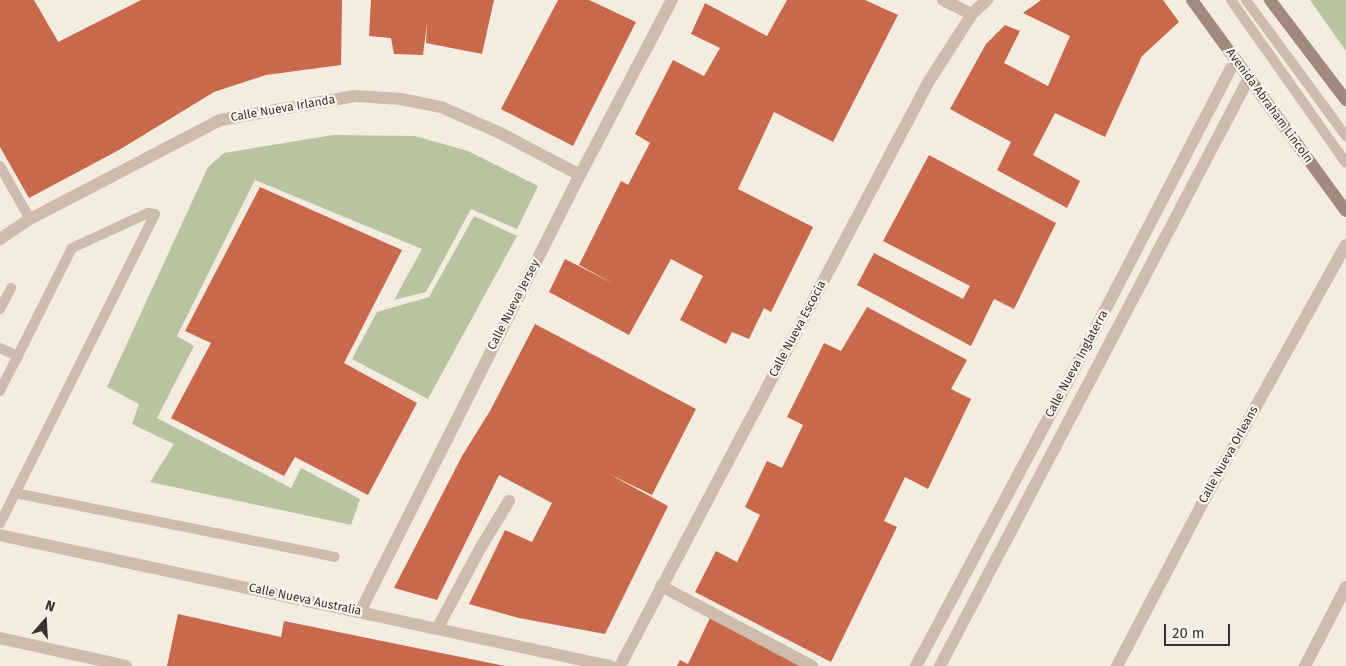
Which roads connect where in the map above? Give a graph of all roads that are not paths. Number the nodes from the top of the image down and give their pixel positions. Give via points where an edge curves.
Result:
1 (672, 0) edge
2 (943, 0) edge
3 (987, 0) edge
4 (1192, 0) edge
5 (1230, 0) edge
6 (1246, 0) edge
7 (1270, 0) edge
8 (972, 14) junction
9 (1235, 60) junction
10 (1249, 78) junction
11 (1346, 100) edge
12 (1346, 136) edge
13 (1346, 163) edge
14 (0, 166) edge
15 (580, 175) junction
16 (1346, 211) edge
17 (30, 219) junction
18 (0, 239) edge
19 (1346, 246) edge
20 (11, 288) dead end
21 (0, 309) edge
22 (0, 348) edge
23 (18, 356) junction
24 (0, 391) edge
25 (15, 493) junction
26 (509, 501) dead end
27 (0, 524) edge
28 (0, 535) edge
29 (335, 557) dead end
30 (661, 586) junction
31 (1346, 588) edge
32 (360, 612) junction
33 (437, 628) junction
34 (0, 638) edge
35 (89, 662) edge
36 (126, 666) edge
37 (610, 666) edge
38 (620, 666) edge
39 (812, 666) edge
40 (916, 666) edge
41 (940, 666) edge
42 (1117, 666) edge
43 (1305, 666) edge

1 - 15 street, Calle Nueva Jersey
2 - 8 street
3 - 8 street, Calle Nueva Escocia
4 - 9 main road, Avenida Abraham Lincoln
5 - 13 lane
6 - 12 lane
7 - 11 main road
8 - 30 street, Calle Nueva Escocia via 929,81
9 - 10 main road, Avenida Abraham Lincoln
9 - 40 street, Calle Nueva Inglaterra
10 - 16 main road, Avenida Abraham Lincoln
10 - 41 street, Calle Nueva Inglaterra
14 - 17 lane
15 - 17 street, Calle Nueva Irlanda via 492,129 441,107 401,99 355,96 220,120
15 - 32 street, Calle Nueva Jersey
17 - 18 street, Calle Nueva Irlanda
19 - 42 street, Calle Nueva Orleans via 1210,489
20 - 21 lane
22 - 23 lane
23 - 24 lane
23 - 25 lane via 74,246 148,213 156,214
25 - 27 lane
25 - 29 lane
26 - 33 street via 480,547
28 - 32 street, Calle Nueva Australia
30 - 38 street, Calle Nueva Escocia
30 - 39 street
31 - 43 street
32 - 33 street, Calle Nueva Australia
33 - 37 street, Calle Nueva Australia
34 - 35 street
35 - 36 street

